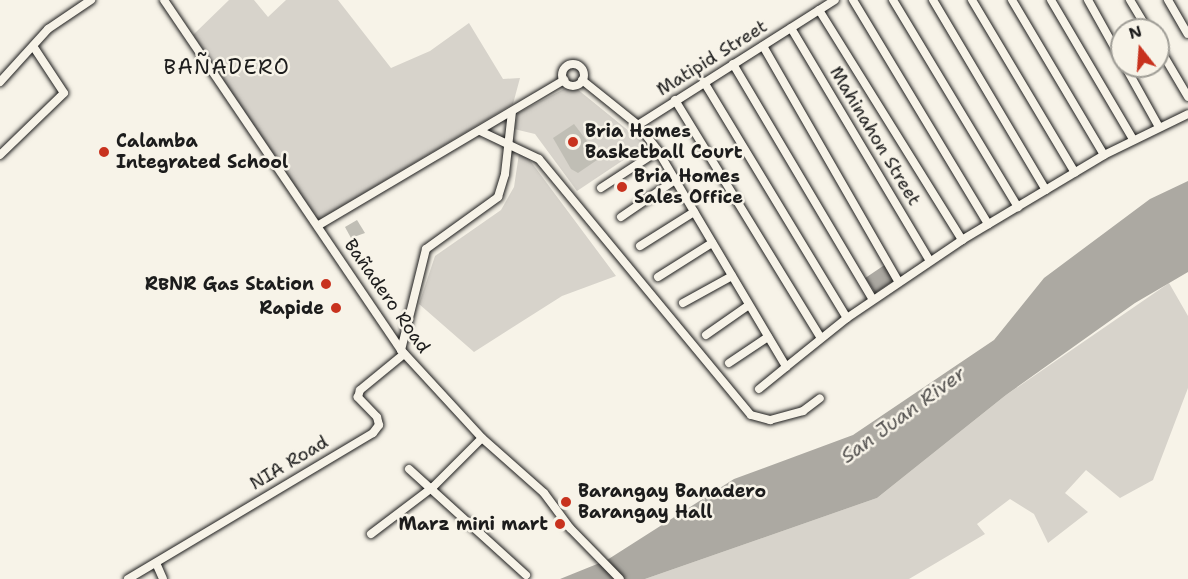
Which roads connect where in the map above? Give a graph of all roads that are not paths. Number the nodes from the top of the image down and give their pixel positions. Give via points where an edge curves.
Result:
1 (91, 0) edge
2 (164, 0) edge
3 (835, 0) edge
4 (853, 0) edge
5 (893, 0) edge
6 (933, 0) edge
7 (972, 0) edge
8 (1012, 0) edge
9 (1051, 0) edge
10 (1088, 0) edge
11 (1130, 0) edge
12 (1168, 0) edge
13 (819, 10) junction
14 (1141, 18) edge
15 (791, 28) junction
16 (1188, 34) edge
17 (1110, 39) edge
18 (763, 46) junction
19 (35, 48) junction
20 (733, 64) junction
21 (1170, 66) edge
22 (1132, 78) edge
23 (564, 80) junction
24 (582, 80) junction
25 (0, 82) edge
26 (704, 82) junction
27 (1188, 97) edge
28 (675, 100) junction
29 (512, 112) junction
30 (1188, 114) edge
31 (638, 125) junction
32 (1159, 127) junction
33 (480, 131) junction
34 (1133, 139) junction
35 (508, 143) junction
36 (658, 151) junction
37 (0, 155) edge
38 (1104, 155) junction
39 (1076, 173) junction
40 (675, 180) junction
41 (602, 188) dead end
42 (1046, 190) junction
43 (1018, 207) junction
44 (694, 212) junction
45 (621, 217) dead end
46 (988, 224) junction
47 (319, 225) junction
48 (962, 240) junction
49 (712, 243) junction
50 (640, 246) dead end
51 (930, 261) junction
52 (732, 276) junction
53 (658, 277) dead end
54 (898, 281) junction
55 (873, 300) junction
56 (683, 303) dead end
57 (749, 305) junction
58 (847, 318) junction
59 (706, 335) dead end
60 (768, 337) junction
61 (820, 338) junction
62 (402, 352) junction
63 (729, 363) dead end
64 (786, 367) junction
65 (759, 389) dead end
66 (820, 398) dead end
67 (482, 438) junction
68 (409, 470) dead end
69 (433, 487) junction
70 (371, 534) dead end
71 (156, 563) junction
72 (526, 575) dead end
73 (128, 579) edge
74 (163, 579) edge
75 (620, 579) edge

1 - 19 street via 48,29
2 - 47 street, Bañadero Road
3 - 13 street, Matipid Street
4 - 46 street
5 - 43 street
6 - 42 street
7 - 39 street
8 - 38 street
9 - 34 street
10 - 17 street
11 - 14 street
12 - 16 street
13 - 15 street, Matipid Street
13 - 48 street
15 - 18 street, Matipid Street
15 - 51 street, Mahinahon Street
18 - 20 street, Matipid Street
18 - 54 street
19 - 25 street
19 - 37 street via 64,93
20 - 26 street, Matipid Street
20 - 55 street
21 - 27 street
22 - 32 street
23 - 24 street via 573,85
23 - 24 street via 564,70 572,64 583,70
23 - 29 street
24 - 31 street
26 - 28 street, Matipid Street
26 - 58 street
28 - 31 street, Matipid Street
28 - 61 street
29 - 33 street
29 - 35 street
30 - 32 street
31 - 36 street
32 - 34 street
33 - 35 street
33 - 47 street
34 - 38 street
35 - 62 street via 498,197 426,249
35 - 66 street via 539,159 751,415 770,420 803,411
36 - 40 street
36 - 41 street
38 - 39 street
39 - 42 street
40 - 44 street
40 - 45 street
42 - 43 street
43 - 46 street
44 - 49 street
44 - 50 street
46 - 48 street
47 - 62 street, Bañadero Road
48 - 51 street
49 - 52 street
49 - 53 street
51 - 54 street
52 - 56 street
52 - 57 street
54 - 55 street
55 - 58 street
57 - 59 street
57 - 60 street
58 - 61 street
60 - 63 street
60 - 64 street
61 - 64 street
62 - 67 street, Bañadero Road
62 - 71 street, NIA Road via 360,390 358,397 377,417 379,425 373,433
64 - 65 street
67 - 69 street
67 - 75 street, Bañadero Road via 538,486
68 - 69 street
69 - 70 street
69 - 72 street
71 - 73 street, NIA Road
71 - 74 street

